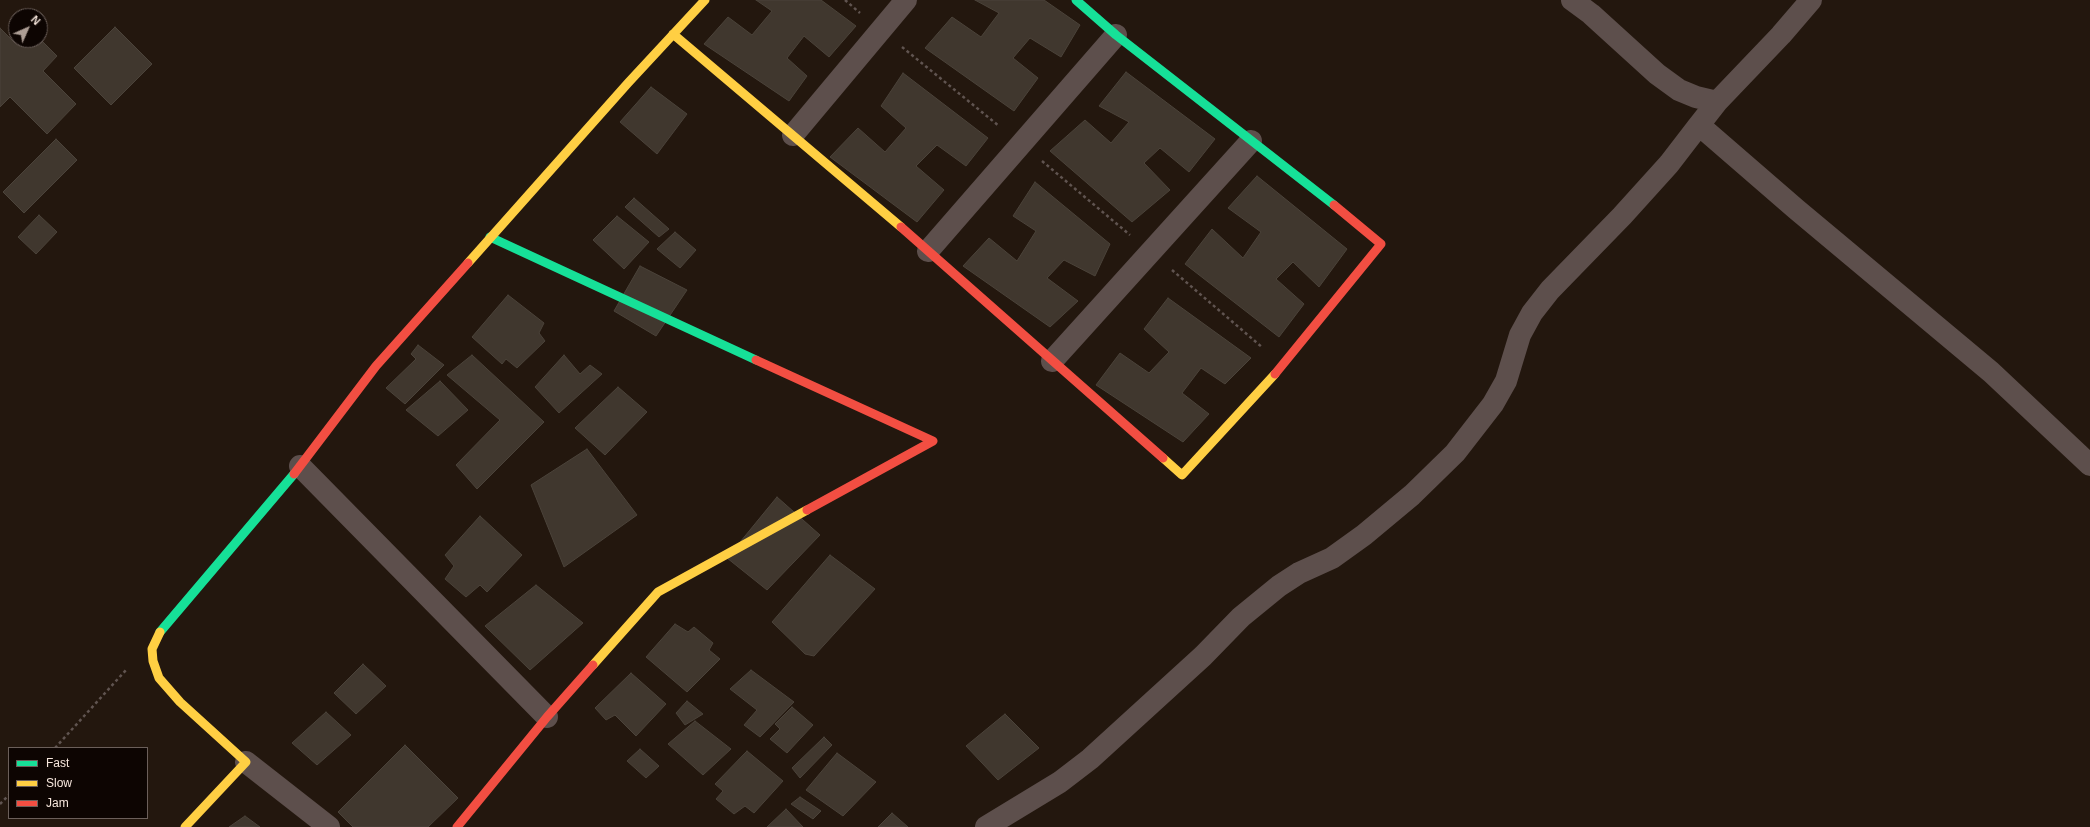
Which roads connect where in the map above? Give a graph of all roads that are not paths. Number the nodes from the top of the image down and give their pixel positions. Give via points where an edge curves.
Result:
1 (706, 0) edge
2 (906, 0) edge
3 (1076, 0) edge
4 (1572, 0) edge
5 (1811, 0) edge
6 (673, 34) junction
7 (1116, 35) junction
8 (1717, 102) junction
9 (1699, 125) junction
10 (793, 135) junction
11 (1251, 142) junction
12 (490, 237) junction
13 (928, 252) junction
14 (1052, 361) junction
15 (2090, 465) edge
16 (300, 466) junction
17 (547, 717) junction
18 (246, 762) junction
19 (185, 827) edge
20 (329, 827) edge
21 (457, 827) edge
22 (986, 827) edge

1 - 6 street
2 - 10 street
3 - 7 street
4 - 8 street via 1679,90
5 - 8 street
6 - 10 street
6 - 12 street
7 - 11 street
7 - 13 street
8 - 9 street
9 - 15 street via 1991,372
9 - 22 street via 1669,164 1550,290 1532,313 1520,334 1506,381 1493,404 1455,453 1412,495 1364,535 1332,558 1299,573 1279,586 1241,617 1203,656 1090,759 1060,782
10 - 13 street
11 - 14 street
11 - 14 street via 1308,184 1380,244 1283,365 1182,475
12 - 16 street via 376,366
12 - 17 street via 933,441 658,592
13 - 14 street
16 - 17 street
16 - 18 street via 161,630 152,649 153,662 159,678 180,702
17 - 21 street
18 - 19 street
18 - 20 street

